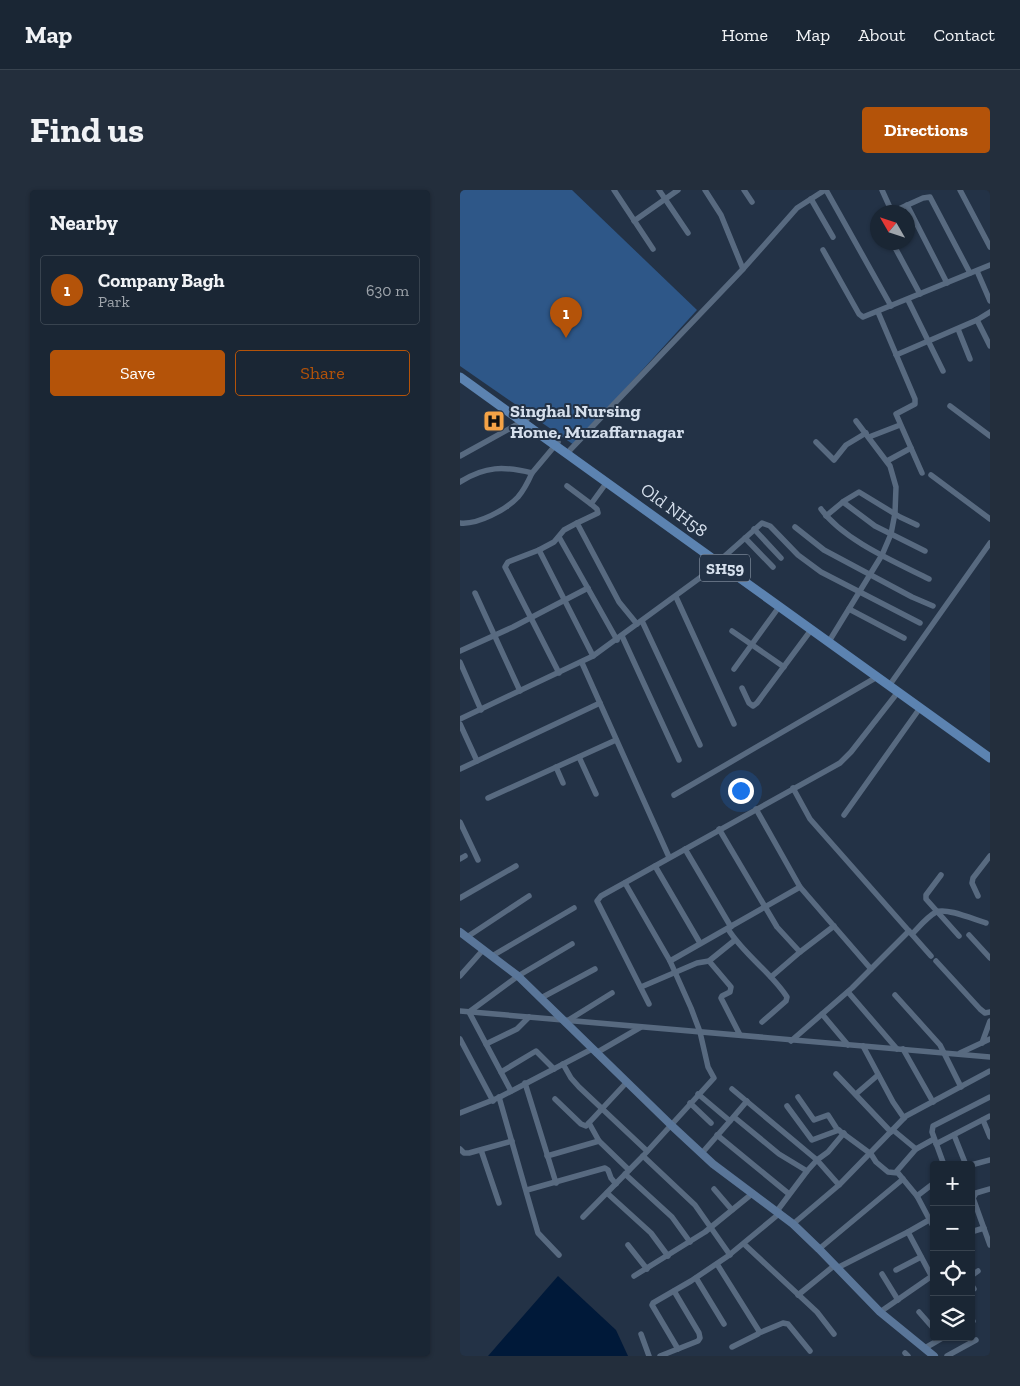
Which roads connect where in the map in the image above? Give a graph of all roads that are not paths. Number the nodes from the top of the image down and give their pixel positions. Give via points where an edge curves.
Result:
1 (614, 190) edge
2 (659, 190) edge
3 (678, 190) edge
4 (705, 190) edge
5 (744, 190) edge
6 (826, 190) edge
7 (882, 190) edge
8 (960, 190) edge
9 (665, 199) junction
10 (811, 199) junction
11 (752, 202) dead end
12 (889, 205) edge
13 (908, 205) edge
14 (915, 219) edge
15 (634, 220) junction
16 (688, 233) dead end
17 (833, 237) dead end
18 (990, 247) edge
19 (653, 248) dead end
20 (823, 250) dead end
21 (896, 250) edge
22 (990, 265) edge
23 (743, 270) junction
24 (974, 272) junction
25 (946, 283) junction
26 (920, 294) junction
27 (908, 300) junction
28 (990, 301) edge
29 (891, 306) junction
30 (878, 312) junction
31 (990, 312) edge
32 (977, 320) junction
33 (958, 328) junction
34 (928, 340) junction
35 (990, 346) edge
36 (896, 355) junction
37 (970, 359) dead end
38 (943, 371) dead end
39 (460, 373) edge
40 (460, 377) edge
41 (950, 406) dead end
42 (525, 421) junction
43 (856, 421) dead end
44 (900, 425) junction
45 (867, 435) junction
46 (990, 436) edge
47 (816, 442) dead end
48 (557, 443) junction
49 (911, 448) junction
50 (570, 450) junction
51 (460, 456) edge
52 (887, 461) junction
53 (532, 473) junction
54 (922, 473) dead end
55 (931, 475) dead end
56 (604, 478) junction
57 (460, 482) edge
58 (566, 486) dead end
59 (843, 502) junction
60 (591, 504) junction
61 (821, 509) dead end
62 (894, 513) junction
63 (826, 516) junction
64 (990, 519) edge
65 (577, 523) junction
66 (460, 524) edge
67 (917, 525) dead end
68 (795, 527) dead end
69 (754, 529) junction
70 (891, 534) junction
71 (559, 537) junction
72 (745, 538) junction
73 (990, 543) edge
74 (539, 550) junction
75 (925, 551) dead end
76 (882, 555) junction
77 (781, 558) dead end
78 (720, 561) junction
79 (773, 567) dead end
80 (870, 574) junction
81 (929, 578) dead end
82 (588, 588) junction
83 (859, 592) junction
84 (474, 593) dead end
85 (676, 597) junction
86 (564, 600) junction
87 (933, 606) dead end
88 (779, 607) junction
89 (849, 609) junction
90 (531, 618) junction
91 (640, 623) junction
92 (920, 623) dead end
93 (812, 630) junction
94 (732, 631) dead end
95 (493, 635) junction
96 (619, 638) junction
97 (904, 638) dead end
98 (829, 641) junction
99 (752, 645) junction
100 (460, 651) edge
101 (593, 656) junction
102 (460, 662) edge
103 (582, 662) junction
104 (784, 667) junction
105 (734, 669) dead end
106 (559, 673) junction
107 (877, 677) junction
108 (891, 683) junction
109 (742, 688) dead end
110 (520, 691) junction
111 (898, 692) junction
112 (600, 703) junction
113 (920, 708) junction
114 (481, 710) junction
115 (460, 719) edge
116 (460, 724) edge
117 (734, 724) dead end
118 (616, 740) junction
119 (700, 745) dead end
120 (990, 753) edge
121 (579, 757) junction
122 (990, 758) edge
123 (679, 760) dead end
124 (477, 761) junction
125 (556, 767) junction
126 (460, 769) edge
127 (563, 783) dead end
128 (793, 788) junction
129 (596, 794) dead end
130 (674, 795) dead end
131 (488, 798) dead end
132 (756, 809) junction
133 (844, 815) dead end
134 (460, 822) edge
135 (719, 830) junction
136 (685, 849) junction
137 (990, 856) edge
138 (669, 858) junction
139 (478, 860) dead end
140 (516, 866) dead end
141 (655, 866) junction
142 (941, 875) dead end
143 (625, 883) junction
144 (800, 887) junction
145 (529, 896) dead end
146 (978, 896) dead end
147 (460, 898) edge
148 (574, 908) dead end
149 (764, 908) junction
150 (938, 912) junction
151 (986, 923) dead end
152 (834, 926) junction
153 (730, 928) junction
154 (910, 932) junction
155 (463, 934) edge
156 (969, 935) dead end
157 (959, 936) dead end
158 (735, 940) junction
159 (700, 943) junction
160 (572, 944) dead end
161 (483, 950) junction
162 (800, 952) junction
163 (492, 956) junction
164 (932, 956) dead end
165 (990, 958) edge
166 (670, 961) junction
167 (709, 961) junction
168 (936, 961) dead end
169 (596, 969) dead end
170 (871, 969) junction
171 (675, 972) junction
172 (460, 976) edge
173 (518, 976) junction
174 (771, 978) junction
175 (641, 987) junction
176 (848, 992) junction
177 (612, 993) dead end
178 (895, 995) dead end
179 (542, 998) junction
180 (484, 1002) junction
181 (649, 1004) dead end
182 (460, 1011) edge
183 (469, 1012) junction
184 (990, 1012) edge
185 (493, 1014) junction
186 (822, 1014) junction
187 (529, 1017) junction
188 (565, 1021) junction
189 (990, 1021) edge
190 (762, 1022) dead end
191 (641, 1027) junction
192 (700, 1032) junction
193 (740, 1035) junction
194 (460, 1039) edge
195 (990, 1039) edge
196 (792, 1041) junction
197 (982, 1043) junction
198 (486, 1044) junction
199 (848, 1044) junction
200 (863, 1046) junction
201 (900, 1049) junction
202 (594, 1051) junction
203 (945, 1053) junction
204 (959, 1054) junction
205 (990, 1057) edge
206 (563, 1064) junction
207 (554, 1068) junction
208 (990, 1071) edge
209 (501, 1072) junction
210 (836, 1074) dead end
211 (878, 1075) junction
212 (626, 1082) junction
213 (525, 1083) junction
214 (961, 1087) junction
215 (732, 1089) dead end
216 (511, 1091) junction
217 (698, 1094) junction
218 (856, 1094) junction
219 (798, 1097) dead end
220 (990, 1097) edge
221 (496, 1099) junction
222 (555, 1100) dead end
223 (747, 1101) junction
224 (934, 1102) junction
225 (690, 1103) junction
226 (787, 1106) dead end
227 (603, 1109) junction
228 (460, 1113) edge
229 (990, 1116) edge
230 (904, 1118) junction
231 (732, 1119) junction
232 (983, 1120) junction
233 (589, 1123) junction
234 (711, 1123) dead end
235 (671, 1125) junction
236 (841, 1131) junction
237 (892, 1131) junction
238 (717, 1135) junction
239 (954, 1135) junction
240 (990, 1137) edge
241 (512, 1141) junction
242 (599, 1141) junction
243 (935, 1142) junction
244 (460, 1149) edge
245 (916, 1149) junction
246 (481, 1150) junction
247 (702, 1153) junction
248 (645, 1154) junction
249 (870, 1154) junction
250 (547, 1156) junction
251 (817, 1160) junction
252 (990, 1160) edge
253 (942, 1161) edge
254 (964, 1161) edge
255 (975, 1165) edge
256 (807, 1171) junction
257 (627, 1172) junction
258 (896, 1172) junction
259 (904, 1179) junction
260 (556, 1183) junction
261 (616, 1184) junction
262 (839, 1185) junction
263 (930, 1186) edge
264 (714, 1189) dead end
265 (990, 1189) edge
266 (527, 1190) junction
267 (607, 1193) junction
268 (753, 1193) junction
269 (789, 1194) junction
270 (975, 1194) edge
271 (917, 1196) junction
272 (499, 1203) dead end
273 (975, 1208) edge
274 (732, 1210) junction
275 (778, 1212) junction
276 (583, 1217) dead end
277 (990, 1217) edge
278 (929, 1220) joint
279 (793, 1224) junction
280 (983, 1224) junction
281 (711, 1227) junction
282 (975, 1229) edge
283 (908, 1232) junction
284 (690, 1242) junction
285 (744, 1244) junction
286 (628, 1245) dead end
287 (990, 1246) edge
288 (819, 1249) junction
289 (559, 1255) dead end
290 (730, 1255) junction
291 (668, 1256) junction
292 (921, 1256) junction
293 (717, 1264) junction
294 (836, 1266) junction
295 (647, 1269) junction
296 (896, 1270) dead end
297 (930, 1272) edge
298 (978, 1272) dead end
299 (882, 1274) dead end
300 (975, 1274) edge
301 (634, 1276) dead end
302 (696, 1278) junction
303 (930, 1280) edge
304 (674, 1291) junction
305 (798, 1295) junction
306 (898, 1300) junction
307 (880, 1312) junction
308 (919, 1312) dead end
309 (724, 1324) dead end
310 (930, 1324) edge
311 (759, 1333) junction
312 (641, 1334) dead end
313 (834, 1334) dead end
314 (976, 1340) dead end
315 (937, 1341) edge
316 (732, 1347) dead end
317 (925, 1348) junction
318 (678, 1349) junction
319 (959, 1349) junction
320 (810, 1351) dead end
321 (650, 1356) edge
322 (660, 1356) edge
323 (934, 1356) edge
324 (947, 1356) edge
325 (963, 1356) edge

1 - 15 street
2 - 9 street
3 - 9 street
4 - 23 street via 721,214
5 - 11 street
6 - 10 street
6 - 29 street
7 - 12 street
8 - 18 street
9 - 15 street
9 - 16 street
10 - 17 street
10 - 23 street via 797,208
13 - 24 street via 930,197
14 - 25 street
15 - 19 street
20 - 30 street via 861,316
21 - 26 street
22 - 24 street
23 - 50 street
24 - 25 street
24 - 28 street
25 - 26 street
26 - 27 street
27 - 29 street
27 - 34 street
29 - 30 street
30 - 36 street
31 - 32 street
32 - 33 street
32 - 35 street
33 - 34 street
33 - 37 street
34 - 36 street
34 - 38 street
36 - 44 street via 916,402 897,412
39 - 42 main road, Old NH58 / SH59
40 - 42 main road, Old NH58 / SH59
41 - 46 street
42 - 48 main road, Old NH58 / SH59
42 - 51 street
43 - 45 street
44 - 45 street
44 - 49 street
45 - 47 street via 846,445 834,460
45 - 52 street
48 - 50 main road, Old NH58 / SH59
48 - 53 street
48 - 56 main road, Old NH58 / SH59
49 - 52 street
49 - 54 street
50 - 56 main road, Old NH58 / SH59
52 - 62 street via 896,487
53 - 57 street via 508,468 492,469
53 - 66 street via 523,491 506,507 479,521
55 - 64 street
56 - 60 street
56 - 78 main road, Old NH58 / SH59
58 - 60 street
59 - 62 street via 860,492
59 - 63 street
59 - 70 street
60 - 65 street via 598,512
61 - 63 street
62 - 67 street
62 - 70 street
63 - 76 street via 846,533
65 - 71 street
65 - 91 street via 619,602
68 - 80 street via 824,550
69 - 72 street
69 - 77 street
69 - 83 street via 762,523 767,524 808,563
70 - 75 street
70 - 76 street
71 - 74 street
71 - 82 street
72 - 78 street
72 - 79 street
73 - 108 street
74 - 86 street
74 - 90 street via 505,565
76 - 80 street
76 - 81 street
78 - 85 street
78 - 88 main road, Old NH58 / SH59
78 - 98 main road, Old NH58 / SH59
80 - 83 street
80 - 87 street
82 - 86 street
82 - 96 street
83 - 89 street
83 - 92 street
84 - 95 street
85 - 91 street
85 - 117 street
86 - 90 street
86 - 101 street
88 - 93 main road, Old NH58 / SH59
88 - 99 street
89 - 97 street
89 - 98 street
90 - 95 street
90 - 106 street
91 - 96 street
91 - 119 street
93 - 98 main road, Old NH58 / SH59
93 - 104 street
94 - 99 street
95 - 100 street
95 - 110 street
96 - 101 street
96 - 123 street
98 - 107 main road, Old NH58 / SH59
98 - 108 main road, Old NH58 / SH59
99 - 104 street
99 - 105 street
101 - 103 street
102 - 114 street
103 - 106 street
103 - 112 street
104 - 109 street via 753,706
106 - 110 street
107 - 111 main road, Old NH58 / SH59
107 - 130 street
108 - 120 main road, Old NH58 / SH59
110 - 114 street
111 - 113 main road, Old NH58 / SH59
111 - 128 street via 846,758
112 - 118 street
112 - 124 street
113 - 122 main road, Old NH58 / SH59
113 - 133 street
114 - 115 street
116 - 124 street
118 - 121 street
118 - 138 street
121 - 125 street
121 - 129 street
124 - 126 street
125 - 127 street
125 - 131 street
128 - 132 street
128 - 154 street via 810,819
132 - 135 street
132 - 144 street
134 - 139 street
135 - 136 street
135 - 149 street
136 - 138 street
136 - 153 street
137 - 146 street via 973,878
138 - 141 street
140 - 147 street
141 - 143 street
141 - 159 street
142 - 150 street via 926,896
143 - 166 street
143 - 175 street via 602,896 597,903
144 - 149 street
144 - 152 street
145 - 155 street
148 - 163 street
149 - 153 street
149 - 162 street
150 - 151 street
150 - 154 street
150 - 157 street
152 - 162 street
152 - 170 street
153 - 158 street
153 - 159 street
154 - 164 street
154 - 170 street
155 - 161 street
156 - 165 street
158 - 167 street
158 - 174 street
159 - 166 street
160 - 173 street
161 - 163 street
161 - 172 street
162 - 174 street
163 - 173 street
166 - 171 street
167 - 171 street
167 - 193 street via 731,987 730,992 721,998
168 - 184 street via 980,1009
169 - 179 street
170 - 176 street
171 - 175 street
171 - 192 street
173 - 179 street
173 - 180 street
174 - 190 street via 787,999
175 - 181 street
176 - 186 street
176 - 201 street
177 - 188 street
178 - 203 street
179 - 188 street
180 - 183 street
180 - 185 street
182 - 183 street
183 - 185 street
183 - 198 street
185 - 187 street
186 - 196 street
186 - 199 street
187 - 188 street
187 - 198 street via 517,1028
188 - 191 street
188 - 202 street
189 - 197 street
191 - 192 street
191 - 202 street
192 - 193 street
192 - 217 street via 708,1067 714,1078
193 - 196 street
194 - 221 street
195 - 197 street
196 - 199 street
197 - 204 street
198 - 209 street
199 - 200 street
200 - 201 street
200 - 211 street
201 - 203 street
201 - 224 street
202 - 206 street
202 - 212 street
203 - 204 street
203 - 214 street
204 - 205 street
206 - 207 street
206 - 227 street via 571,1078
207 - 209 street via 536,1051
207 - 213 street
208 - 214 street
209 - 216 street
210 - 218 street
211 - 218 street
211 - 230 street
212 - 227 street
212 - 235 street
213 - 216 street
213 - 250 street
214 - 224 street
215 - 223 street
216 - 221 street
217 - 225 street
217 - 231 street
218 - 237 street
219 - 236 street via 814,1120 828,1115
220 - 243 street via 935,1125 931,1130
221 - 228 street
221 - 241 street
222 - 233 street via 582,1124 586,1126
223 - 231 street
223 - 251 street
224 - 230 street
225 - 234 street
225 - 235 street
226 - 236 street via 812,1140
227 - 233 street
227 - 248 street
229 - 232 street
230 - 237 street
231 - 238 street
231 - 256 street
232 - 239 street
232 - 240 street
233 - 242 street
235 - 247 street
235 - 248 street
236 - 249 street
236 - 251 street via 828,1152
237 - 245 street
237 - 249 street
238 - 247 street
238 - 269 street
239 - 243 street
239 - 254 street
241 - 246 street
241 - 266 street
242 - 250 street
242 - 257 street
243 - 245 street
243 - 253 street
244 - 246 street via 466,1154
245 - 258 street
246 - 272 street
247 - 268 street
248 - 257 street
248 - 281 street
249 - 258 street via 888,1172
249 - 262 street
250 - 260 street
251 - 256 street
251 - 262 street
252 - 255 street
256 - 269 street
257 - 261 street
257 - 284 street via 672,1218
258 - 259 street
259 - 271 street
259 - 288 street
260 - 261 street via 606,1168
260 - 266 street
261 - 267 street
262 - 279 street
263 - 271 street
264 - 274 street
265 - 270 street
266 - 289 street via 538,1233
267 - 276 street
267 - 291 street via 651,1233
268 - 274 street
268 - 275 street
269 - 275 street
271 - 278 street
273 - 280 street
274 - 281 street
275 - 279 street
275 - 285 street
277 - 280 street
278 - 283 street
279 - 288 street
280 - 282 street
280 - 287 street
281 - 284 street
281 - 290 street
283 - 292 street
283 - 294 street
284 - 291 street
285 - 290 street
285 - 305 street
286 - 295 street
288 - 294 street
290 - 293 street
291 - 295 street
292 - 296 street
292 - 297 street
293 - 302 street
293 - 311 street
294 - 305 street
294 - 307 street
295 - 301 street
298 - 300 street
299 - 306 street
302 - 304 street
302 - 309 street
303 - 306 street
304 - 318 street via 652,1305
304 - 318 street via 700,1335 698,1341
305 - 313 street
306 - 307 street
307 - 317 street
308 - 310 street
311 - 316 street
311 - 320 street via 786,1323
312 - 321 street
314 - 319 street
315 - 317 street
317 - 323 street
318 - 322 street
319 - 324 street
319 - 325 street

